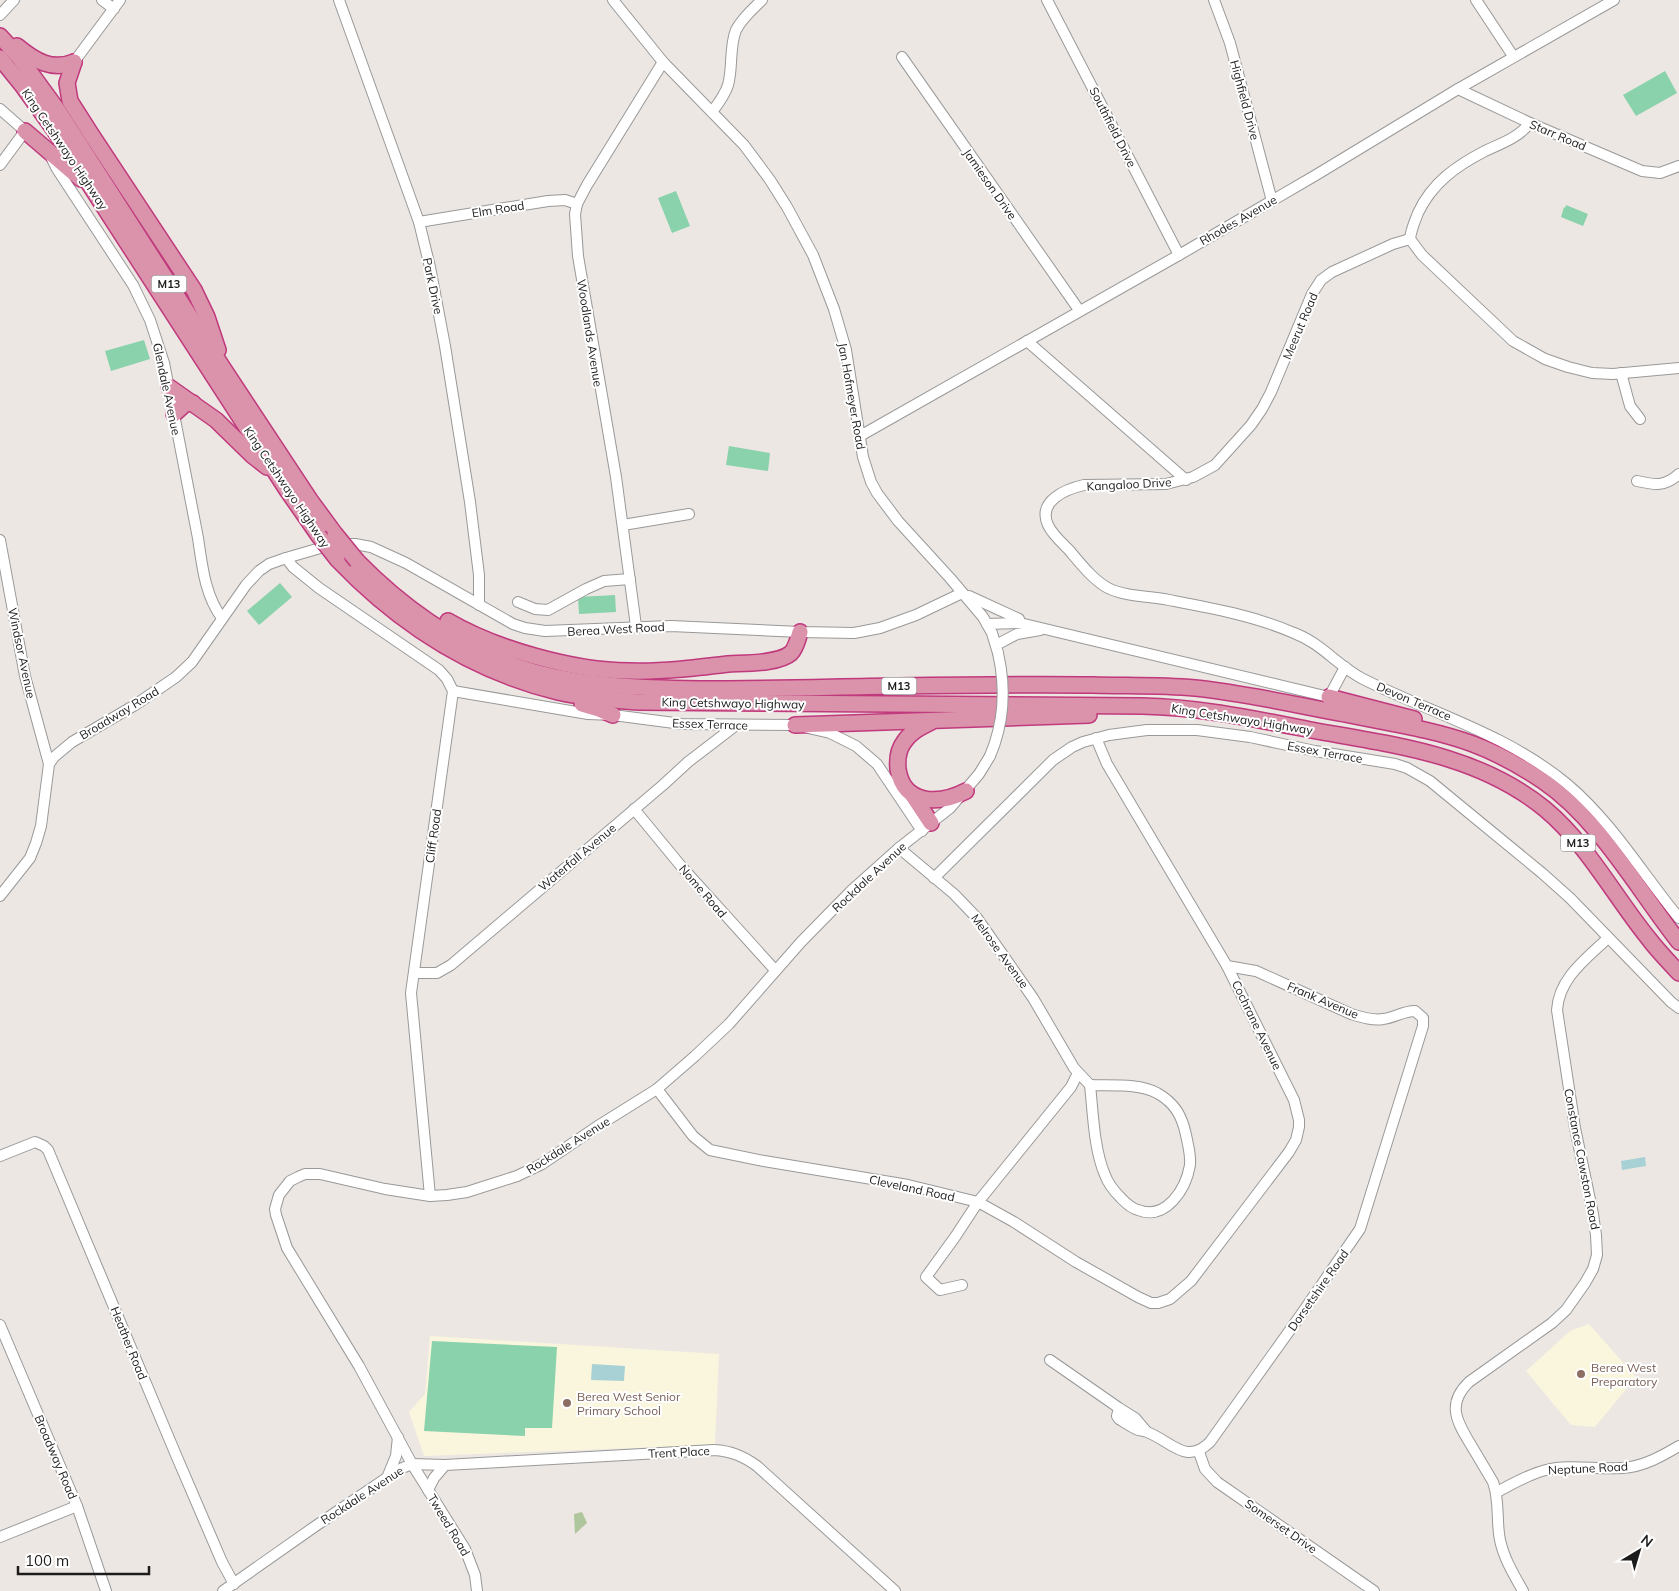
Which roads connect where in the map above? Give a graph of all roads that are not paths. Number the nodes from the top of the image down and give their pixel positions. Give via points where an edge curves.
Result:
1 (14, 0) edge
2 (102, 0) edge
3 (339, 0) edge
4 (613, 0) edge
5 (762, 0) edge
6 (1047, 0) edge
7 (1214, 0) edge
8 (1476, 0) edge
9 (1614, 0) edge
10 (117, 4) edge
11 (0, 15) edge
12 (0, 28) edge
13 (0, 36) edge
14 (1513, 56) junction
15 (902, 57) dead end
16 (0, 58) edge
17 (74, 62) junction
18 (664, 62) junction
19 (1458, 89) junction
20 (0, 109) edge
21 (712, 112) junction
22 (1530, 123) junction
23 (25, 131) junction
24 (48, 152) junction
25 (0, 165) edge
26 (1679, 166) edge
27 (92, 188) junction
28 (1272, 201) junction
29 (577, 204) junction
30 (419, 222) junction
31 (1410, 238) junction
32 (1179, 255) junction
33 (1079, 310) junction
34 (1027, 341) junction
35 (223, 368) junction
36 (1679, 368) edge
37 (1621, 373) junction
38 (169, 387) junction
39 (193, 403) junction
40 (174, 414) junction
41 (1640, 419) dead end
42 (860, 436) junction
43 (276, 474) junction
44 (1679, 474) edge
45 (1186, 480) junction
46 (1637, 481) dead end
47 (689, 514) dead end
48 (622, 525) junction
49 (0, 540) edge
50 (286, 558) junction
51 (371, 576) junction
52 (1094, 576) joint
53 (630, 579) junction
54 (479, 584) junction
55 (962, 593) junction
56 (460, 594) junction
57 (518, 602) dead end
58 (479, 606) junction
59 (222, 618) junction
60 (987, 624) junction
61 (636, 626) junction
62 (1046, 629) junction
63 (800, 632) junction
64 (431, 638) junction
65 (997, 649) junction
66 (1345, 667) junction
67 (453, 691) junction
68 (1329, 697) junction
69 (1212, 712) junction
70 (613, 715) junction
71 (935, 720) junction
72 (796, 725) junction
73 (735, 726) junction
74 (1096, 738) junction
75 (49, 764) junction
76 (1539, 779) junction
77 (966, 792) junction
78 (911, 793) junction
79 (634, 809) junction
80 (927, 827) junction
81 (899, 848) junction
82 (934, 878) junction
83 (0, 896) edge
84 (1679, 918) edge
85 (1608, 938) junction
86 (1679, 942) edge
87 (1227, 966) junction
88 (775, 970) junction
89 (414, 973) junction
90 (1679, 973) edge
91 (1679, 1008) edge
92 (1419, 1013) joint
93 (1078, 1073) junction
94 (1090, 1086) junction
95 (657, 1089) junction
96 (0, 1156) edge
97 (430, 1196) junction
98 (978, 1202) junction
99 (962, 1285) dead end
100 (1170, 1299) joint
101 (0, 1325) edge
102 (1050, 1360) dead end
103 (398, 1437) junction
104 (1679, 1446) edge
105 (1199, 1452) junction
106 (412, 1464) junction
107 (445, 1465) junction
108 (386, 1479) junction
109 (428, 1490) junction
110 (1497, 1492) junction
111 (77, 1506) junction
112 (0, 1537) edge
113 (234, 1584) junction
114 (106, 1591) edge
115 (223, 1591) edge
116 (477, 1591) edge
117 (895, 1591) edge
118 (1374, 1591) edge
119 (1523, 1591) edge

1 - 11 street
2 - 10 street
3 - 30 street, Park Drive
4 - 18 street, Jan Hofmeyer Road
5 - 21 street via 736,30 729,84
6 - 32 street, Southfield Drive
7 - 28 street, Highfield Drive via 1230,43
8 - 14 street
9 - 14 street, Rhodes Avenue
10 - 17 street
12 - 17 highway via 21,49 42,63 62,66
13 - 35 highway, King Cetshwayo Highway / M13 via 59,112
14 - 19 street, Rhodes Avenue
15 - 33 street, Jamieson Drive
16 - 27 highway, King Cetshwayo Highway / M13 via 49,122
17 - 35 highway via 68,83 70,101 194,290 207,317
18 - 21 street, Jan Hofmeyer Road
18 - 29 street, Woodlands Avenue via 610,145
19 - 22 street, Starr Road
19 - 28 street, Rhodes Avenue
20 - 23 street
21 - 42 street, Jan Hofmeyer Road via 744,145 770,180 813,255 846,350
22 - 26 street, Starr Road via 1642,171 1660,173
22 - 31 street via 1519,135 1460,165 1439,182 1423,203
23 - 24 highway
23 - 25 street
24 - 27 highway
24 - 38 street, Glendale Avenue via 142,302 155,334
27 - 43 highway, King Cetshwayo Highway / M13
28 - 32 street, Rhodes Avenue
29 - 30 street, Elm Road via 565,200 548,201
29 - 48 street, Woodlands Avenue via 578,256
30 - 54 street, Park Drive via 437,298 461,443
31 - 37 street via 1430,263 1523,348 1578,370
31 - 45 street, Meerut Road via 1339,268 1321,280 1312,294 1272,392 1257,417 1214,465
32 - 33 street, Rhodes Avenue
33 - 34 street, Rhodes Avenue
34 - 42 street, Rhodes Avenue
34 - 45 street
35 - 51 highway, King Cetshwayo Highway / M13, bridge via 310,500
36 - 37 street
37 - 41 street via 1630,406
38 - 39 highway
38 - 40 street, Glendale Avenue
39 - 40 highway via 185,404
39 - 43 highway
40 - 59 street, Glendale Avenue via 202,566 213,603
42 - 55 street, Jan Hofmeyer Road via 865,465 877,494
43 - 64 highway, King Cetshwayo Highway / M13, bridge via 337,559 376,597
44 - 46 street via 1668,482 1654,485
45 - 52 street, Kangaloo Drive via 1166,484 1084,485 1065,491 1052,500 1046,511 1047,524
47 - 48 street
48 - 53 street, Woodlands Avenue
49 - 75 street, Windsor Avenue via 25,676
50 - 56 street, Berea West Road via 334,544 364,545 387,552
50 - 59 street, Broadway Road via 259,571
50 - 67 street via 313,584 439,670
51 - 63 highway via 455,626 478,636 542,658 601,670 654,671 777,660 792,652
51 - 76 highway, King Cetshwayo Highway / M13 via 416,613 473,647 525,669 590,684 760,689 1038,684 1195,688 1442,735 1493,753
52 - 66 street, Devon Terrace via 1114,591 1227,612 1288,630 1324,650
53 - 57 street via 604,581 545,610
53 - 61 street, Woodlands Avenue
54 - 56 street
54 - 58 street, Park Drive
55 - 60 street, Rockdale Avenue
55 - 62 street via 1004,614
55 - 63 street, Berea West Road via 928,610 874,629 845,634
56 - 58 street, Berea West Road
58 - 61 street, Berea West Road via 513,624 535,630 556,632
59 - 75 street, Broadway Road via 192,662 176,677 72,742
60 - 62 street via 1014,622
60 - 65 street, Rockdale Avenue
61 - 63 street, Berea West Road
62 - 65 street via 1017,634
62 - 68 street
64 - 69 highway, King Cetshwayo Highway / M13 via 492,671 559,692 599,698 672,702 1142,706
64 - 70 highway via 453,656 495,678 530,691 600,708
65 - 77 street, Rockdale Avenue, bridge via 1003,680 1001,718 990,756
66 - 68 street
66 - 84 street, Devon Terrace via 1363,679 1476,728 1514,748 1568,784 1619,838
67 - 70 street, Essex Terrace via 574,713
67 - 89 street, Cliff Road
68 - 76 highway via 1439,725 1477,739 1517,761
69 - 71 highway
69 - 90 highway, King Cetshwayo Highway / M13 via 1411,748 1463,763 1507,784 1545,810 1584,849 1648,939
70 - 73 street, Essex Terrace via 665,723
71 - 72 highway
71 - 78 highway via 914,731 900,750 899,772
72 - 73 street, Essex Terrace
72 - 80 street, Essex Terrace via 830,733 864,752
73 - 79 street, Waterfall Avenue
74 - 82 street, Essex Terrace via 1072,747 1053,760
74 - 85 street, Essex Terrace via 1147,730 1218,732 1407,768 1430,781 1542,873
74 - 87 street, Cochrane Avenue via 1108,764
75 - 83 street via 36,843 30,858
76 - 86 highway, King Cetshwayo Highway / M13 via 1562,796 1597,832
77 - 78 highway via 939,800
77 - 80 street, Rockdale Avenue
78 - 80 highway
79 - 88 street, Nome Road
79 - 89 street, Waterfall Avenue via 451,965 434,974
80 - 81 street, Rockdale Avenue
81 - 82 street, Melrose Avenue
81 - 88 street, Rockdale Avenue via 852,890
82 - 93 street, Melrose Avenue via 967,906 989,934 1033,998
85 - 91 street, Essex Terrace
85 - 110 street, Constance Cawston Road via 1571,974 1563,986 1556,1010 1596,1235 1597,1255 1593,1269 1566,1310 1469,1382 1456,1401 1458,1424
87 - 92 street, Frank Avenue via 1256,971 1363,1017 1384,1019 1410,1011
87 - 100 street, Cochrane Avenue via 1294,1100 1299,1127 1296,1140 1281,1165 1191,1280
88 - 95 street, Rockdale Avenue via 717,1036
89 - 97 street, Cliff Road via 412,1011
92 - 105 street, Dorsetshire Road via 1423,1026 1360,1228 1210,1442
93 - 94 street, Melrose Avenue
93 - 98 street via 1071,1087
94 - 94 street via 1155,1092 1179,1112 1190,1164 1183,1188 1161,1210 1138,1211 1116,1193 1105,1177 1100,1163
95 - 97 street, Rockdale Avenue via 542,1164 517,1176 467,1192
95 - 98 street, Cleveland Road via 693,1136 710,1150 908,1185
96 - 113 street, Heather Road via 35,1142 48,1150
97 - 103 street, Rockdale Avenue via 320,1174 305,1174 284,1187 275,1209 287,1248
98 - 99 street via 926,1277 940,1290
98 - 100 street, Cleveland Road via 1144,1300 1158,1303
101 - 111 street, Broadway Road
102 - 105 street via 1119,1408 1119,1418 1138,1430 1188,1453
103 - 106 street, Rockdale Avenue
103 - 108 street via 396,1456
104 - 110 street, Neptune Road via 1656,1459 1624,1468 1546,1470
105 - 118 street, Somerset Drive via 1205,1469 1217,1482
106 - 107 street, Trent Place
106 - 108 street, Rockdale Avenue
106 - 109 street, Tweed Road
107 - 109 street
107 - 117 street, Trent Place via 707,1451 738,1454 757,1466
108 - 113 street, Rockdale Avenue
109 - 116 street, Tweed Road via 471,1560
110 - 119 street, Constance Cawston Road via 1500,1540
111 - 112 street
111 - 114 street, Broadway Road
113 - 115 street, Rockdale Avenue

